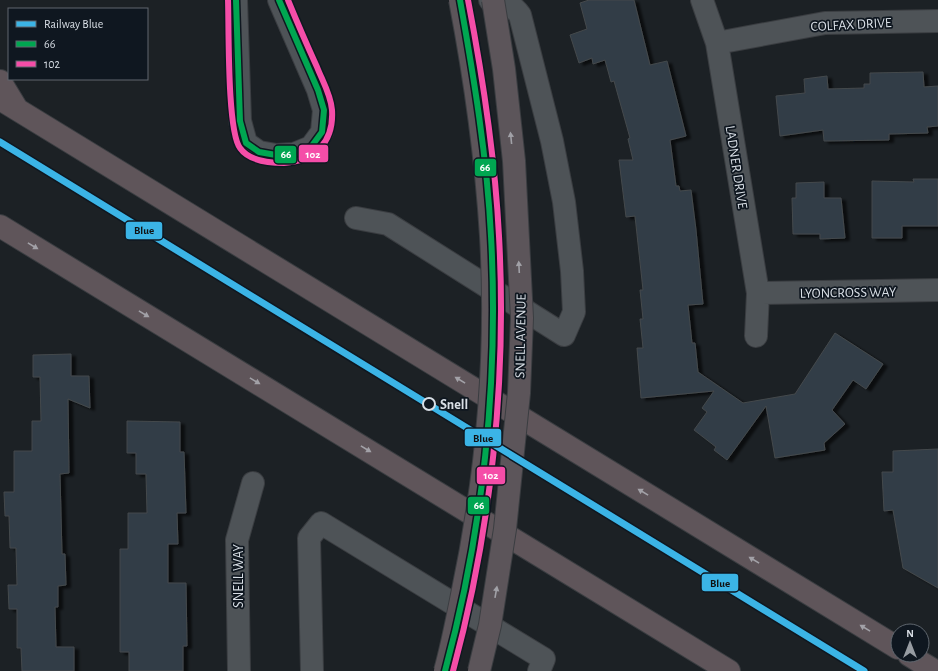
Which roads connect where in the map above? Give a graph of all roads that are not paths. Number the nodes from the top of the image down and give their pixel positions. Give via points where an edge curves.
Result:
1 (236, 0) edge
2 (279, 0) edge
3 (460, 0) edge
4 (492, 0) edge
5 (702, 0) edge
6 (938, 21) edge
7 (717, 43) junction
8 (0, 81) edge
9 (8, 104) edge
10 (356, 218) dead end
11 (0, 226) edge
12 (938, 290) edge
13 (758, 293) junction
14 (756, 336) dead end
15 (253, 483) dead end
16 (890, 643) edge
17 (922, 663) edge
18 (239, 671) edge
19 (312, 671) edge
20 (445, 671) edge
21 (479, 671) edge
22 (539, 671) edge
23 (729, 671) edge
24 (936, 671) edge

1 - 2 street via 240,121 246,143 259,152 294,154 311,148 322,132 324,110 318,90
3 - 20 main road, SNELL AVENUE, bridge via 473,69 483,149 491,236 493,318 481,488 470,556
4 - 10 street via 512,5 520,15 552,142 564,202 572,271 574,312 564,335 388,224
21 -> 4 main road, SNELL AVENUE, bridge via 490,625 506,529 519,393 522,318 514,161 504,69
5 - 7 street, LADNER DRIVE
6 - 7 street, COLFAX DRIVE via 825,23
7 - 13 street, LADNER DRIVE
8 - 9 highway
16 -> 9 highway
11 -> 23 highway
12 - 13 street, LYONCROSS WAY
13 - 14 street, LADNER DRIVE
15 - 18 street, SNELL WAY via 237,540
17 - 24 highway
19 - 22 street via 309,538 321,523 544,659

